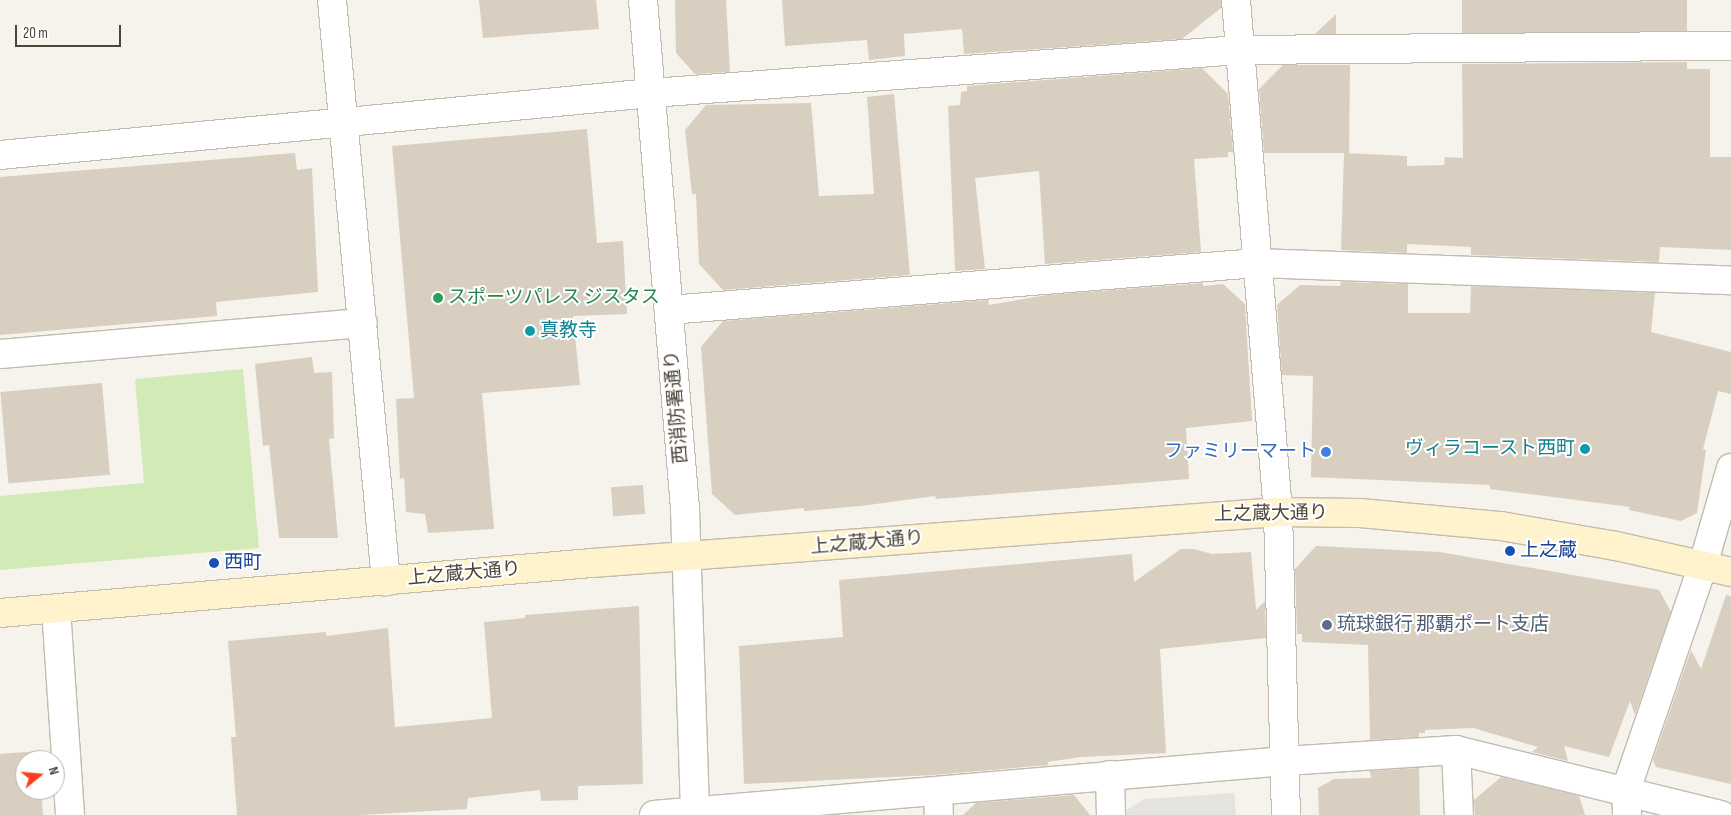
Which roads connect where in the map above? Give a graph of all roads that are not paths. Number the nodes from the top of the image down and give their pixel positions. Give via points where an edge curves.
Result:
1 (332, 0) edge
2 (643, 0) edge
3 (1236, 0) edge
4 (1731, 46) edge
5 (1240, 50) junction
6 (651, 93) junction
7 (343, 124) junction
8 (0, 155) edge
9 (1257, 263) junction
10 (1731, 280) edge
11 (668, 310) junction
12 (363, 323) junction
13 (0, 354) edge
14 (1731, 468) edge
15 (1278, 512) junction
16 (688, 555) junction
17 (1703, 565) junction
18 (1731, 572) edge
19 (386, 581) junction
20 (56, 609) junction
21 (0, 613) edge
22 (1456, 750) junction
23 (1285, 761) junction
24 (1110, 775) junction
25 (1626, 802) edge
26 (938, 803) edge
27 (695, 814) edge
28 (70, 815) edge
29 (654, 815) edge
30 (1111, 815) edge
31 (1286, 815) edge
32 (1459, 815) edge
33 (1721, 815) edge

1 - 7 street
2 - 6 street, 西消防署通り
3 - 5 street
4 - 5 street
5 - 6 street
5 - 9 street
6 - 7 street
6 - 11 street, 西消防署通り
7 - 8 street
7 - 12 street
9 - 10 street
9 - 11 street
9 - 15 street
11 - 16 street, 西消防署通り
12 - 13 street
12 - 19 street
14 - 17 street
15 - 16 main road, 上之蔵大通り
15 - 17 main road, 上之蔵大通り via 1360,513 1501,526
15 - 23 street
16 - 19 main road, 上之蔵大通り
16 - 27 street, 西消防署通り
17 - 18 main road, 上之蔵大通り
17 - 25 street
19 - 20 main road, 上之蔵大通り
20 - 21 main road, 上之蔵大通り
20 - 28 street
22 - 23 street
22 - 25 street
22 - 32 street
23 - 24 street
23 - 31 street
24 - 26 street
24 - 30 street
25 - 33 street
26 - 27 street
27 - 29 street

